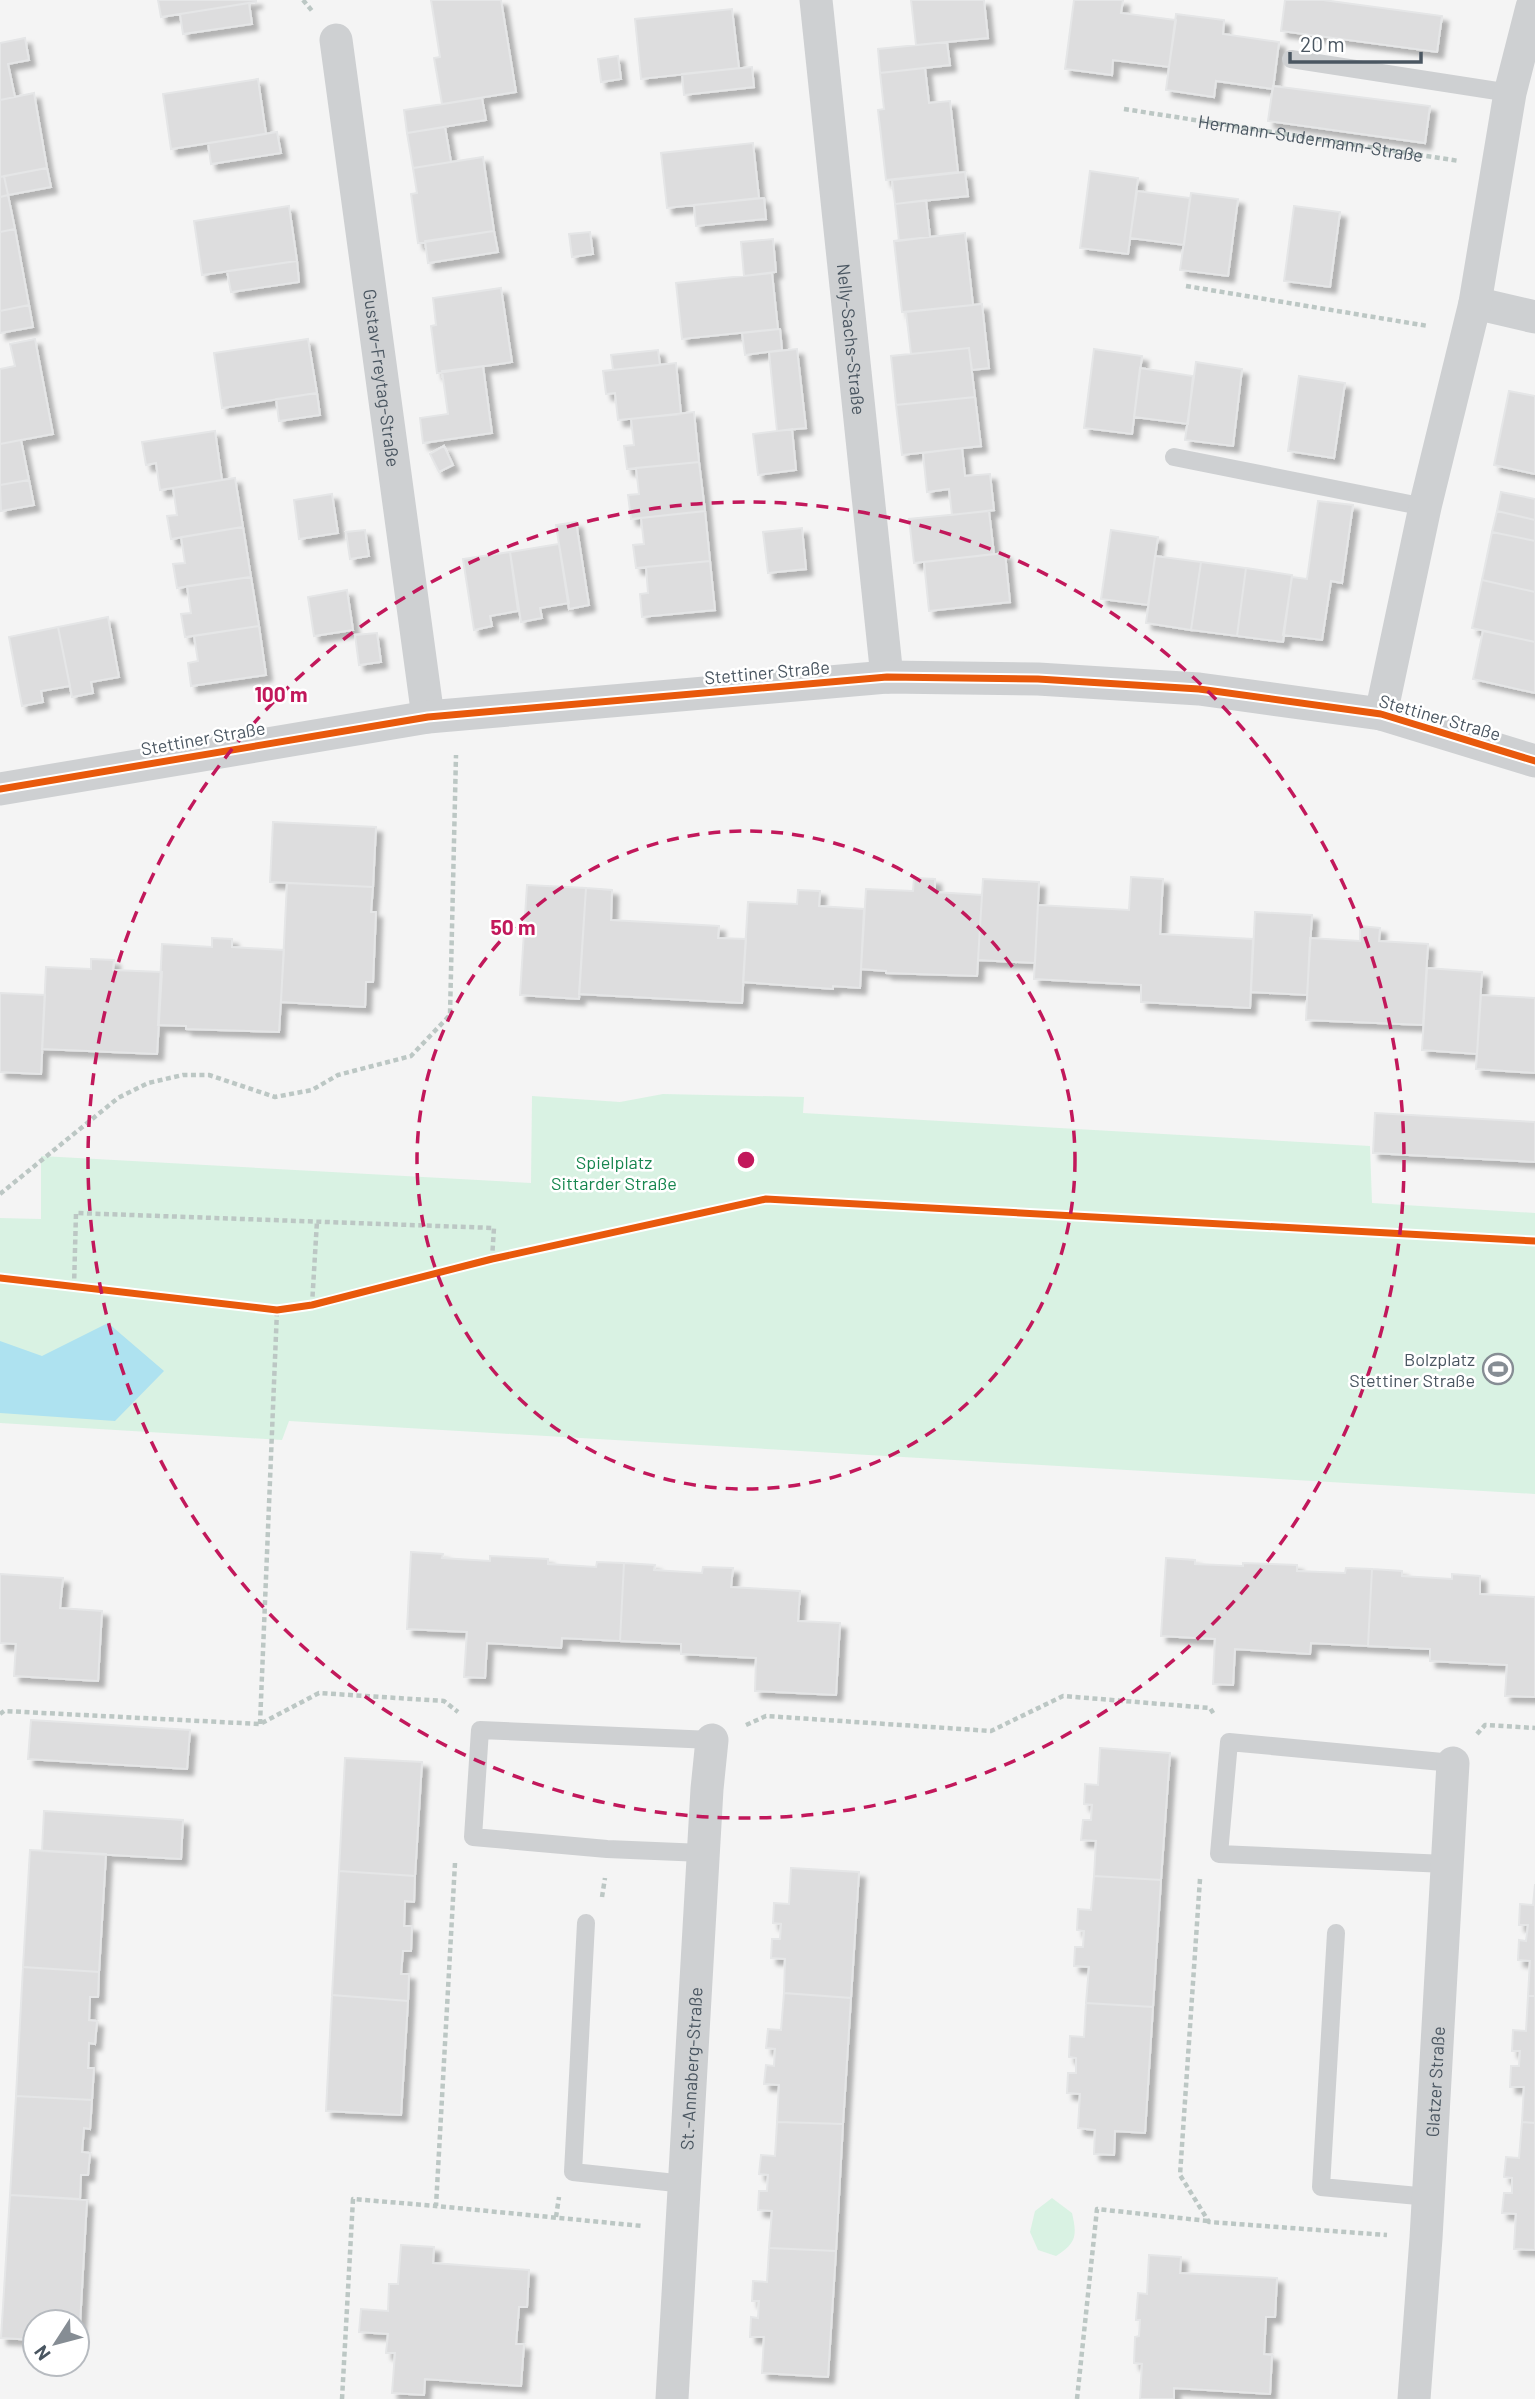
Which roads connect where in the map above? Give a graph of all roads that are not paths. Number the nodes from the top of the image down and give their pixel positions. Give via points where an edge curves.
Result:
1 (816, 0) edge
2 (1532, 7) dead end
3 (336, 40) dead end
4 (1291, 59) dead end
5 (1510, 93) junction
6 (1535, 317) edge
7 (1471, 318) junction
8 (1174, 457) dead end
9 (1425, 507) junction
10 (887, 677) junction
11 (1381, 714) junction
12 (442, 715) junction
13 (1535, 761) edge
14 (0, 789) edge
15 (712, 1740) joint
16 (1453, 1763) joint
17 (703, 1853) junction
18 (1446, 1864) junction
19 (586, 1923) dead end
20 (1336, 1933) dead end
21 (685, 2184) junction
22 (1429, 2197) junction
23 (672, 2399) edge
24 (1415, 2399) edge

1 - 10 street, Nelly-Sachs-Straße
2 - 5 street
3 - 12 street, Gustav-Freytag-Straße
4 - 5 lane
5 - 7 street
6 - 7 street
7 - 9 street
8 - 9 lane
9 - 11 street
10 - 11 street, Stettiner Straße via 1038,679 1199,689
10 - 12 street, Stettiner Straße
11 - 13 street, Stettiner Straße
12 - 14 street, Stettiner Straße
15 - 17 street, St.-Annaberg-Straße
15 - 17 lane via 480,1730 473,1837
16 - 18 street, Glatzer Straße
16 - 18 lane via 1229,1742 1219,1854
17 - 21 street, St.-Annaberg-Straße
18 - 22 street, Glatzer Straße
19 - 21 lane via 573,2172
20 - 22 lane via 1321,2187
21 - 23 street, St.-Annaberg-Straße
22 - 24 street, Glatzer Straße

